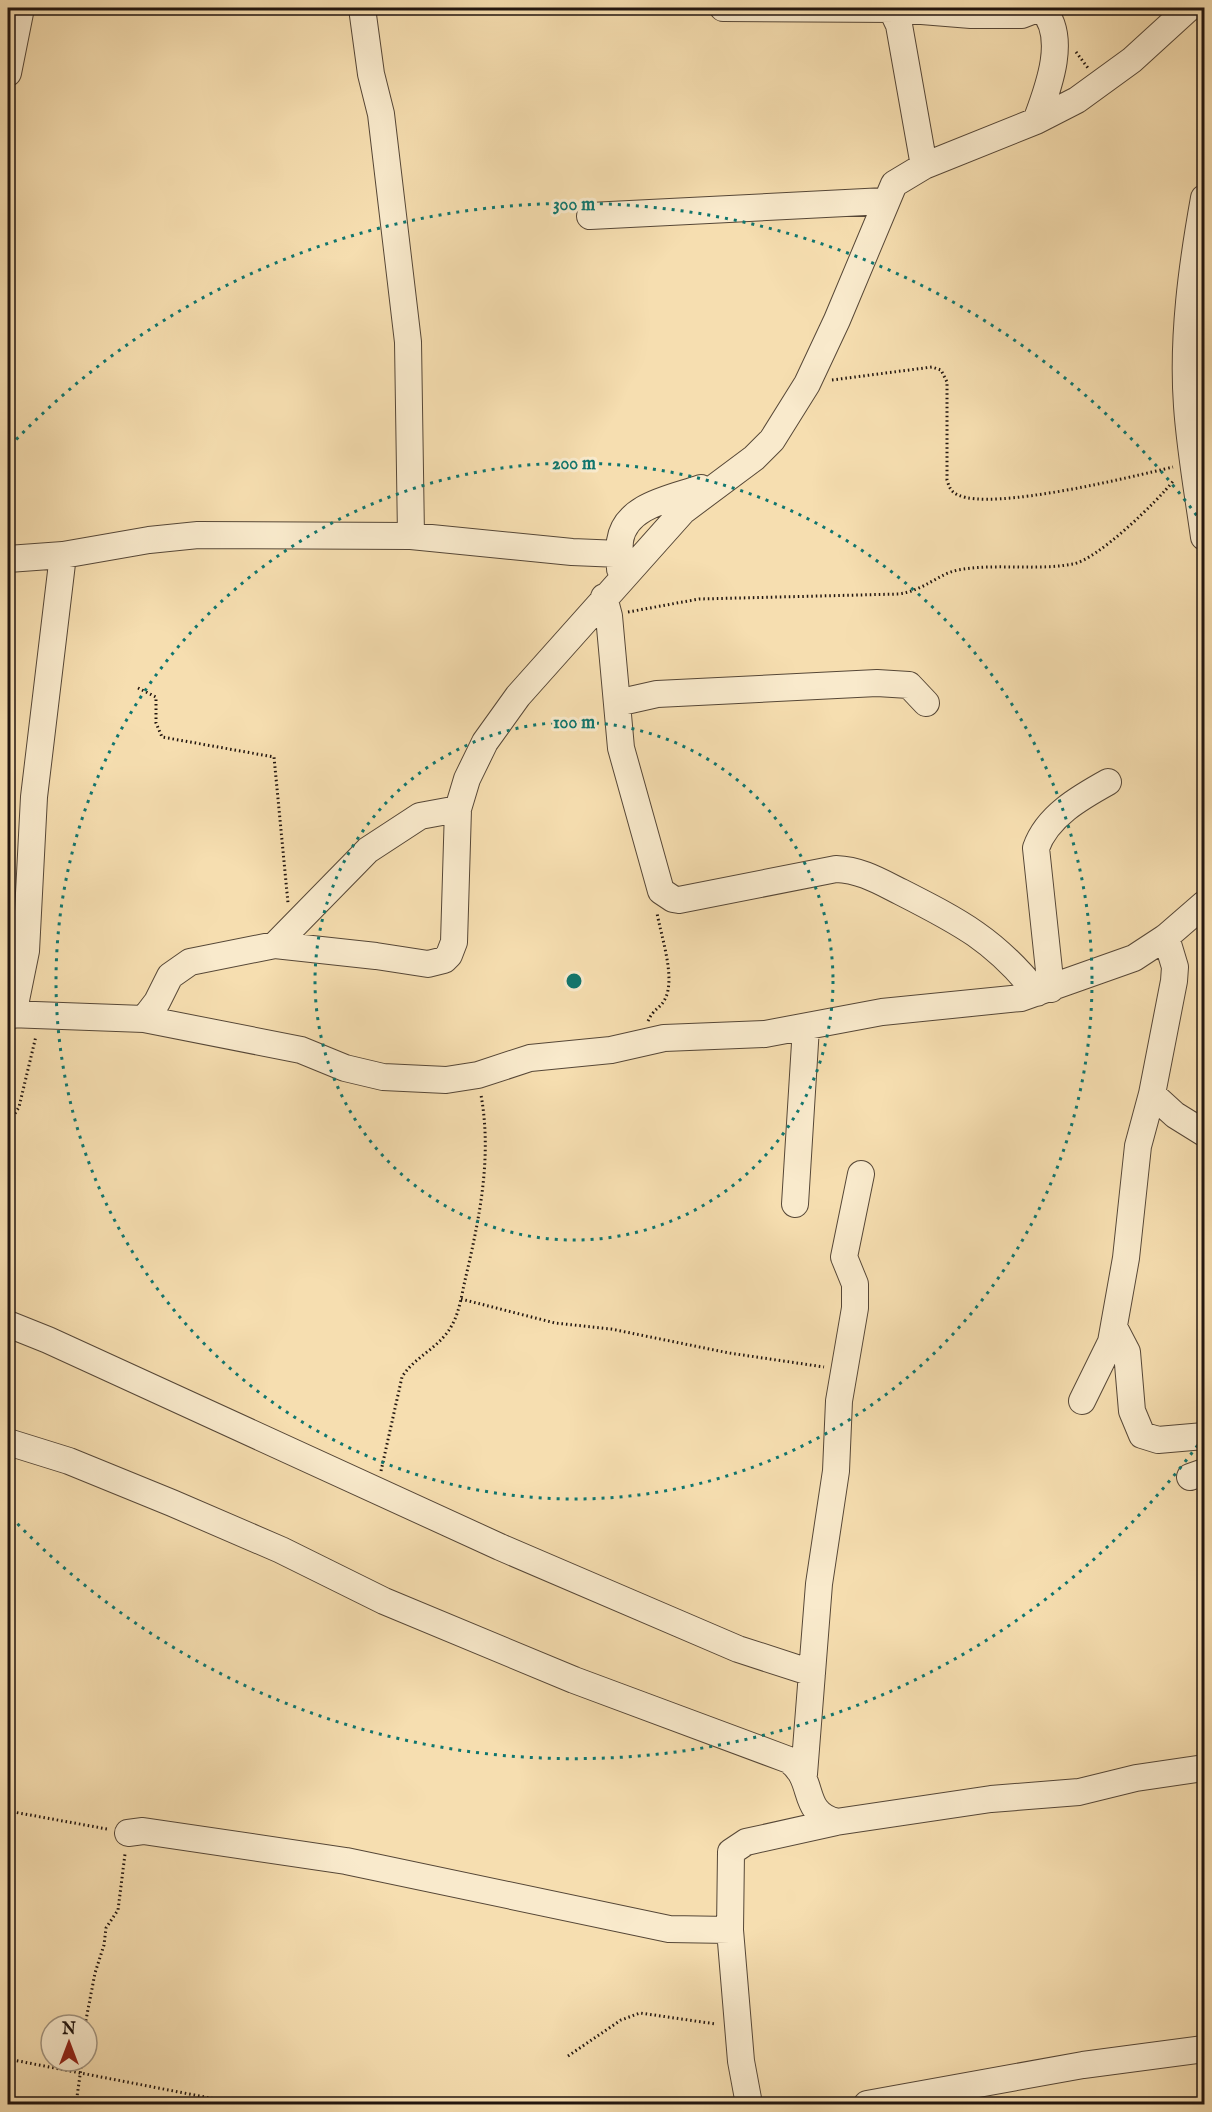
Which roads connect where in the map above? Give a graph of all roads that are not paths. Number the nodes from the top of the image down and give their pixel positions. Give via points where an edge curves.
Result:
1 (21, 8) edge
2 (362, 8) edge
3 (723, 8) edge
4 (1040, 8) edge
5 (1189, 8) edge
6 (892, 9) edge
7 (8, 73) edge
8 (1036, 121) junction
9 (924, 165) junction
10 (1204, 198) edge
11 (885, 201) junction
12 (590, 216) dead end
13 (720, 481) junction
14 (411, 536) junction
15 (1204, 537) edge
16 (620, 554) junction
17 (63, 555) junction
18 (8, 559) edge
19 (611, 598) junction
20 (617, 703) junction
21 (926, 703) dead end
22 (1108, 782) dead end
23 (458, 809) junction
24 (1204, 904) edge
25 (1166, 937) junction
26 (283, 938) junction
27 (1044, 991) junction
28 (10, 1014) edge
29 (144, 1019) junction
30 (806, 1027) junction
31 (1152, 1094) junction
32 (1204, 1133) edge
33 (861, 1174) dead end
34 (795, 1204) dead end
35 (8, 1324) edge
36 (1114, 1327) junction
37 (1082, 1401) dead end
38 (1204, 1436) edge
39 (8, 1442) edge
40 (812, 1673) junction
41 (1204, 1768) edge
42 (804, 1774) junction
43 (836, 1822) junction
44 (128, 1833) road end
45 (730, 1930) junction
46 (1204, 2049) edge
47 (749, 2104) edge
48 (867, 2104) edge

1 - 7 street
2 - 14 street via 383,124 408,342
3 - 6 street
4 - 6 street via 1022,15
4 - 8 street via 1052,21 1054,46 1048,89
5 - 8 street via 1109,78
6 - 9 street via 899,26
8 - 9 street
9 - 11 street via 894,184
10 - 15 street via 1191,288 1187,406 1189,460
11 - 12 street
11 - 13 street via 864,258 807,384 772,440 754,459
13 - 16 street via 648,506 629,520
13 - 19 street via 683,512
14 - 16 street
14 - 17 street via 198,535
16 - 19 street
17 - 18 street
17 - 28 street via 34,797 26,951
19 - 20 street
19 - 23 street via 518,696 485,742
20 - 21 street via 657,694 877,683 909,685
20 - 27 street via 621,748 662,891 673,900 836,869 861,872 964,924
22 - 27 street via 1067,808 1042,834 1036,848
23 - 26 street via 420,816 369,850
23 - 26 street via 454,942 444,960 428,964
24 - 25 street
25 - 27 street via 1134,958
25 - 31 street via 1175,967 1174,981
26 - 29 street via 178,969
27 - 30 street via 1022,998 882,1012
28 - 29 street
29 - 30 street via 302,1050 345,1068 395,1079 446,1080 478,1075 530,1058 588,1053 676,1037 765,1034
30 - 34 street
31 - 32 street
31 - 36 street via 1138,1146
33 - 40 street via 844,1257 855,1284 855,1296 839,1401 836,1471 819,1584
35 - 40 street via 738,1649
36 - 37 street via 1111,1342
36 - 38 street via 1126,1352 1132,1411 1142,1435 1158,1440
39 - 42 street via 69,1461 172,1503 281,1550 384,1601 574,1680 789,1760
40 - 42 street
41 - 43 street via 1136,1778 1079,1792 991,1799
42 - 43 street via 814,1809 823,1818
43 - 45 street via 746,1842 730,1852
44 - 45 street via 143,1831 346,1861 669,1929
45 - 47 street via 741,2061
46 - 48 street via 1075,2067

